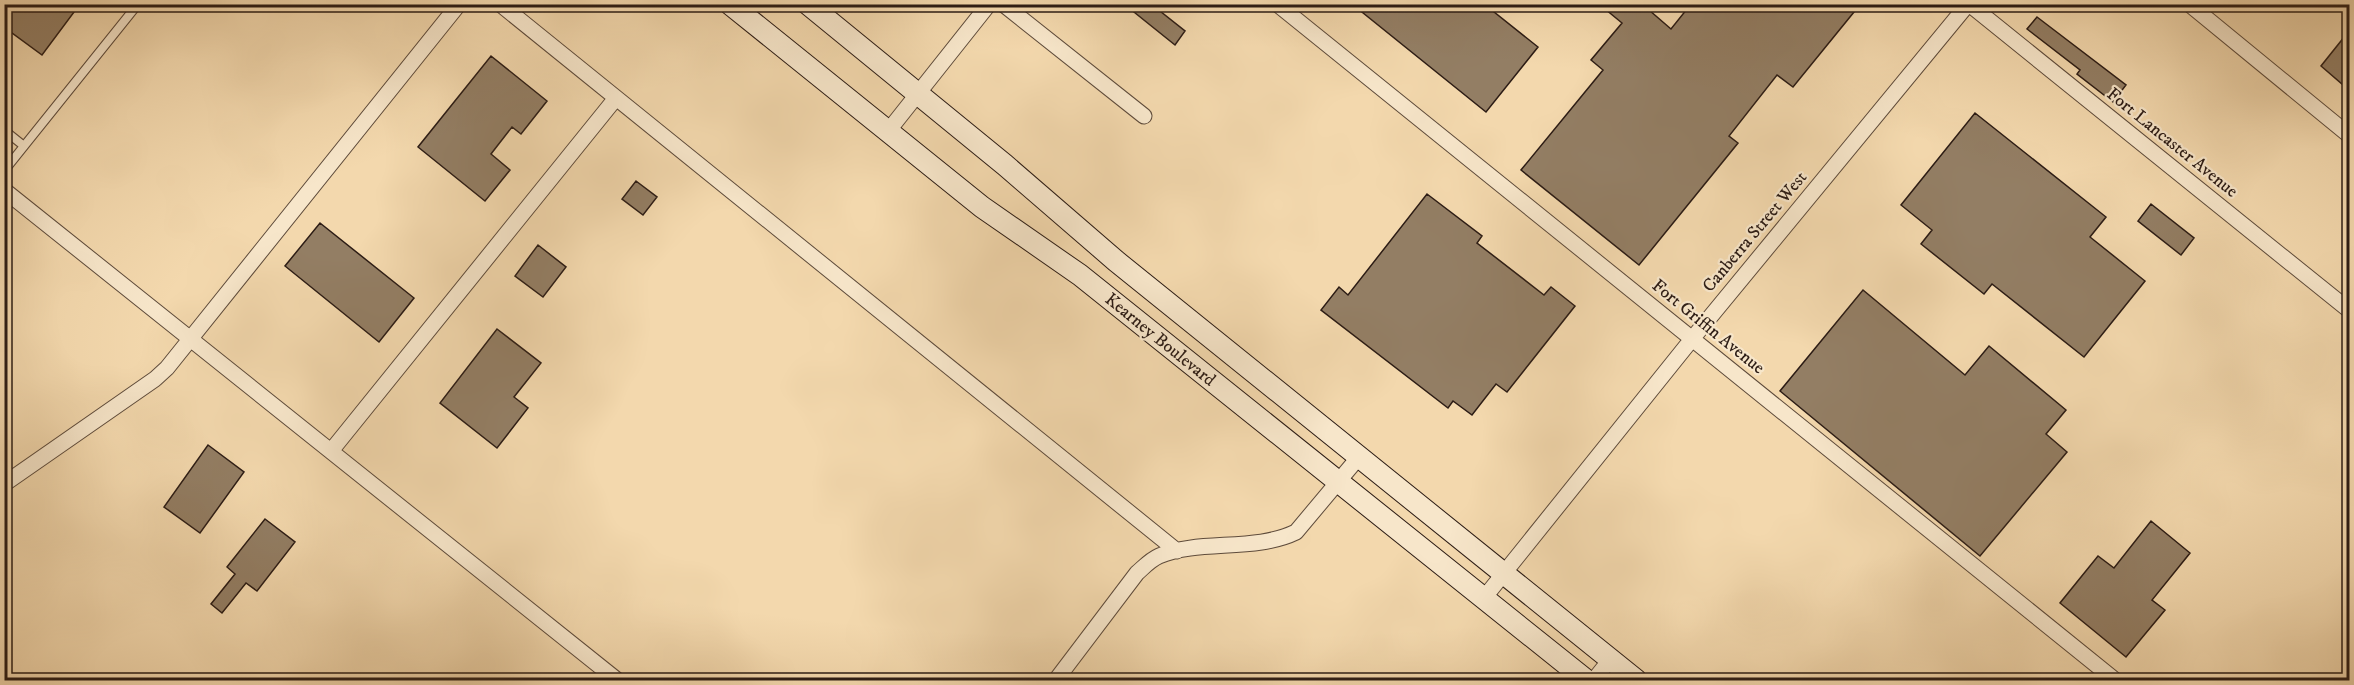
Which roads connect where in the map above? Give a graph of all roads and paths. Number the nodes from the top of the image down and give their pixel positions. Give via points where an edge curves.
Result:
1 (138, 4) edge
2 (459, 4) edge
3 (500, 4) edge
4 (730, 4) edge
5 (808, 4) edge
6 (989, 4) edge
7 (1003, 4) edge
8 (1277, 4) edge
9 (1969, 4) edge
10 (2189, 4) edge
11 (918, 93) junction
12 (616, 98) junction
13 (1144, 116) dead end
14 (4, 130) edge
15 (889, 130) junction
16 (2349, 136) edge
17 (24, 146) junction
18 (4, 171) edge
19 (4, 190) edge
20 (2349, 311) edge
21 (1692, 339) junction
22 (191, 340) junction
23 (331, 451) junction
24 (1358, 458) junction
25 (1338, 483) junction
26 (4, 484) edge
27 (1177, 551) junction
28 (1504, 573) junction
29 (1484, 598) junction
30 (1610, 660) junction
31 (617, 681) edge
32 (1056, 681) edge
33 (1586, 681) edge
34 (1594, 681) edge
35 (1636, 681) edge
36 (2115, 681) edge

1 - 17 lane
2 - 22 street
3 - 12 street
4 - 15 street, Kearney Boulevard
5 - 11 street, Kearney Boulevard
6 - 11 street
7 - 13 street
8 - 21 street, Fort Griffin Avenue
9 - 20 street, Fort Lancaster Avenue
9 - 21 street, Canberra Street West
10 - 16 street
11 - 15 street
11 - 24 street, Kearney Boulevard
12 - 23 street
12 - 27 street
14 - 17 lane
15 - 25 street, Kearney Boulevard via 982,207 1080,275
17 - 18 lane
19 - 22 street
21 - 28 street, Canberra Street West
21 - 36 street, Fort Griffin Avenue
22 - 23 street
22 - 26 street via 155,379
23 - 31 street
24 - 25 street
24 - 28 street, Kearney Boulevard
25 - 27 street via 1307,521 1284,538
25 - 29 street, Kearney Boulevard
27 - 32 street via 1154,559 1137,573
28 - 29 street, Canberra Street West
28 - 30 street, Kearney Boulevard
29 - 33 street, Kearney Boulevard
30 - 34 street
30 - 35 street, Kearney Boulevard

